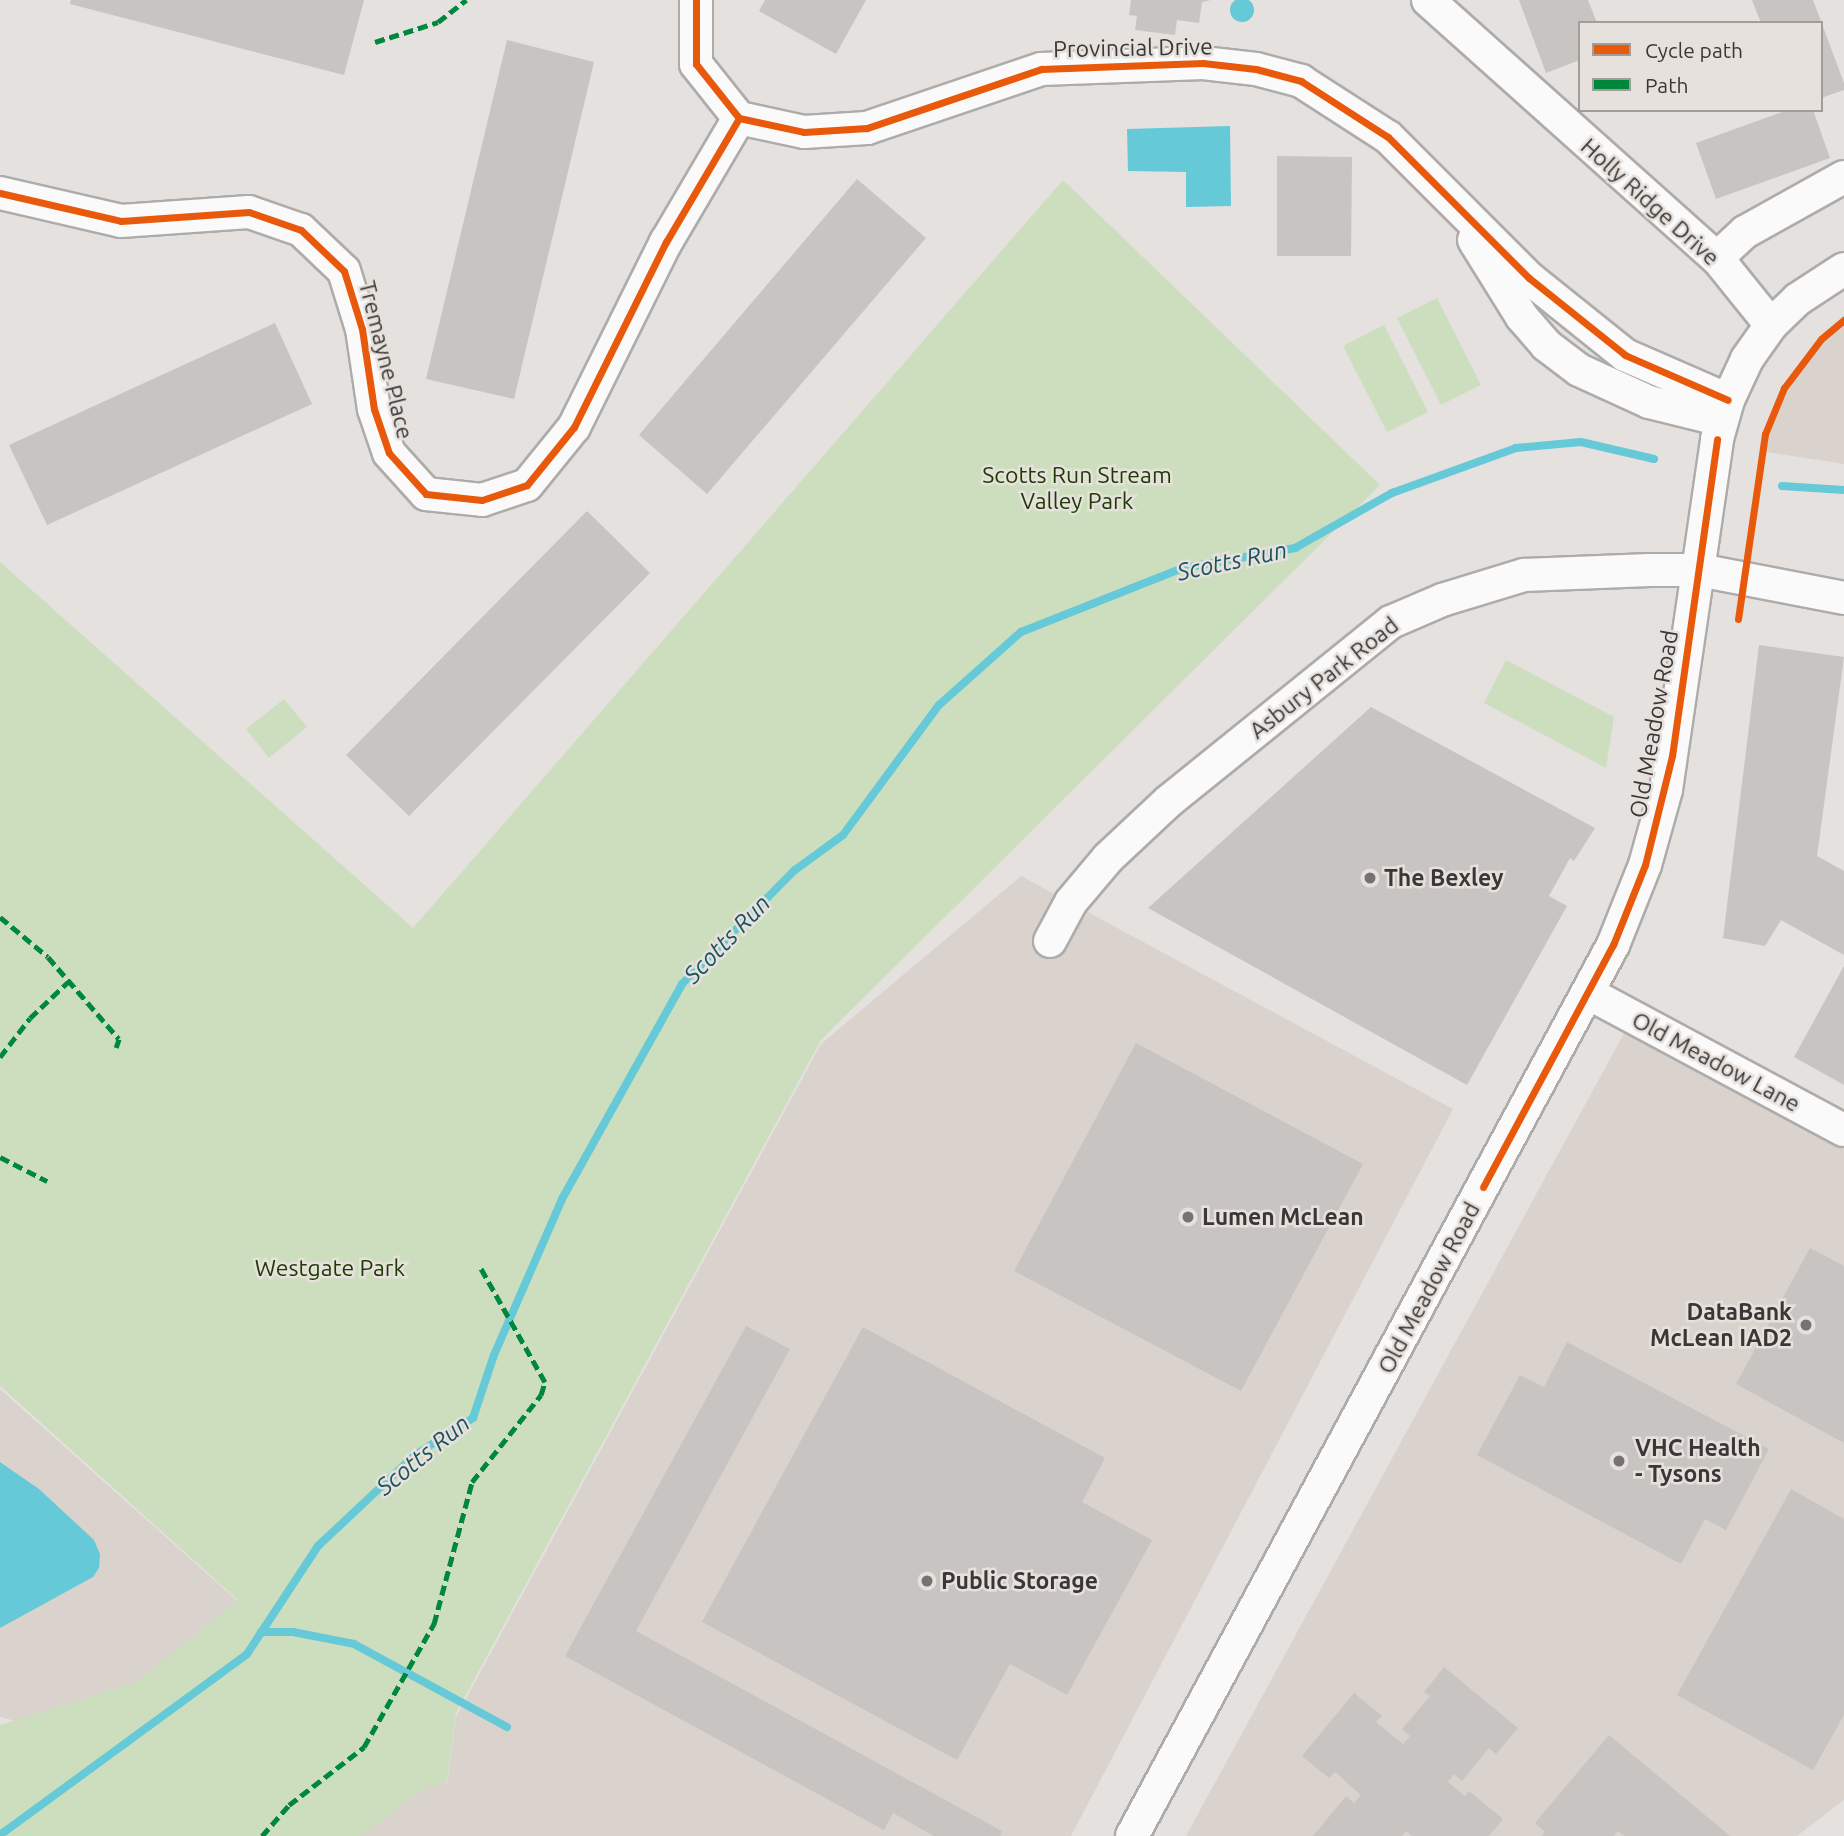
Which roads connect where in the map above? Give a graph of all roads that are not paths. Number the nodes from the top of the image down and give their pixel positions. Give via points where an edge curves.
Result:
1 (696, 0) edge
2 (1428, 0) edge
3 (738, 118) junction
4 (1844, 177) edge
5 (0, 193) edge
6 (1717, 258) junction
7 (1844, 270) edge
8 (1771, 325) junction
9 (1725, 410) junction
10 (1699, 570) junction
11 (1844, 598) edge
12 (1050, 941) dead end
13 (1588, 993) junction
14 (1844, 1130) edge
15 (1132, 1836) edge

1 - 3 street via 695,64
2 - 6 street, Holly Ridge Drive
3 - 5 street, Tremayne Place via 666,242 574,427 527,485 482,500 426,494 389,453 374,409 362,329 344,271 301,230 249,212 121,221
3 - 9 street, Provincial Drive via 804,132 867,128 1041,69 1203,64 1256,69 1301,81 1336,99 1388,137 1460,214 1529,278 1625,355
4 - 6 street via 1745,232
6 - 8 street, Holly Ridge Drive
7 - 8 street, Old Meadow Road via 1798,299
8 - 9 street, Old Meadow Road via 1747,359
9 - 10 street, Old Meadow Road
10 - 11 street, Asbury Park Road
10 - 12 street, Asbury Park Road via 1524,575 1450,596 1391,622 1169,801 1108,858 1071,902
10 - 13 street, Old Meadow Road via 1657,826 1622,925
13 - 14 street, Old Meadow Lane
13 - 15 street, Old Meadow Road

